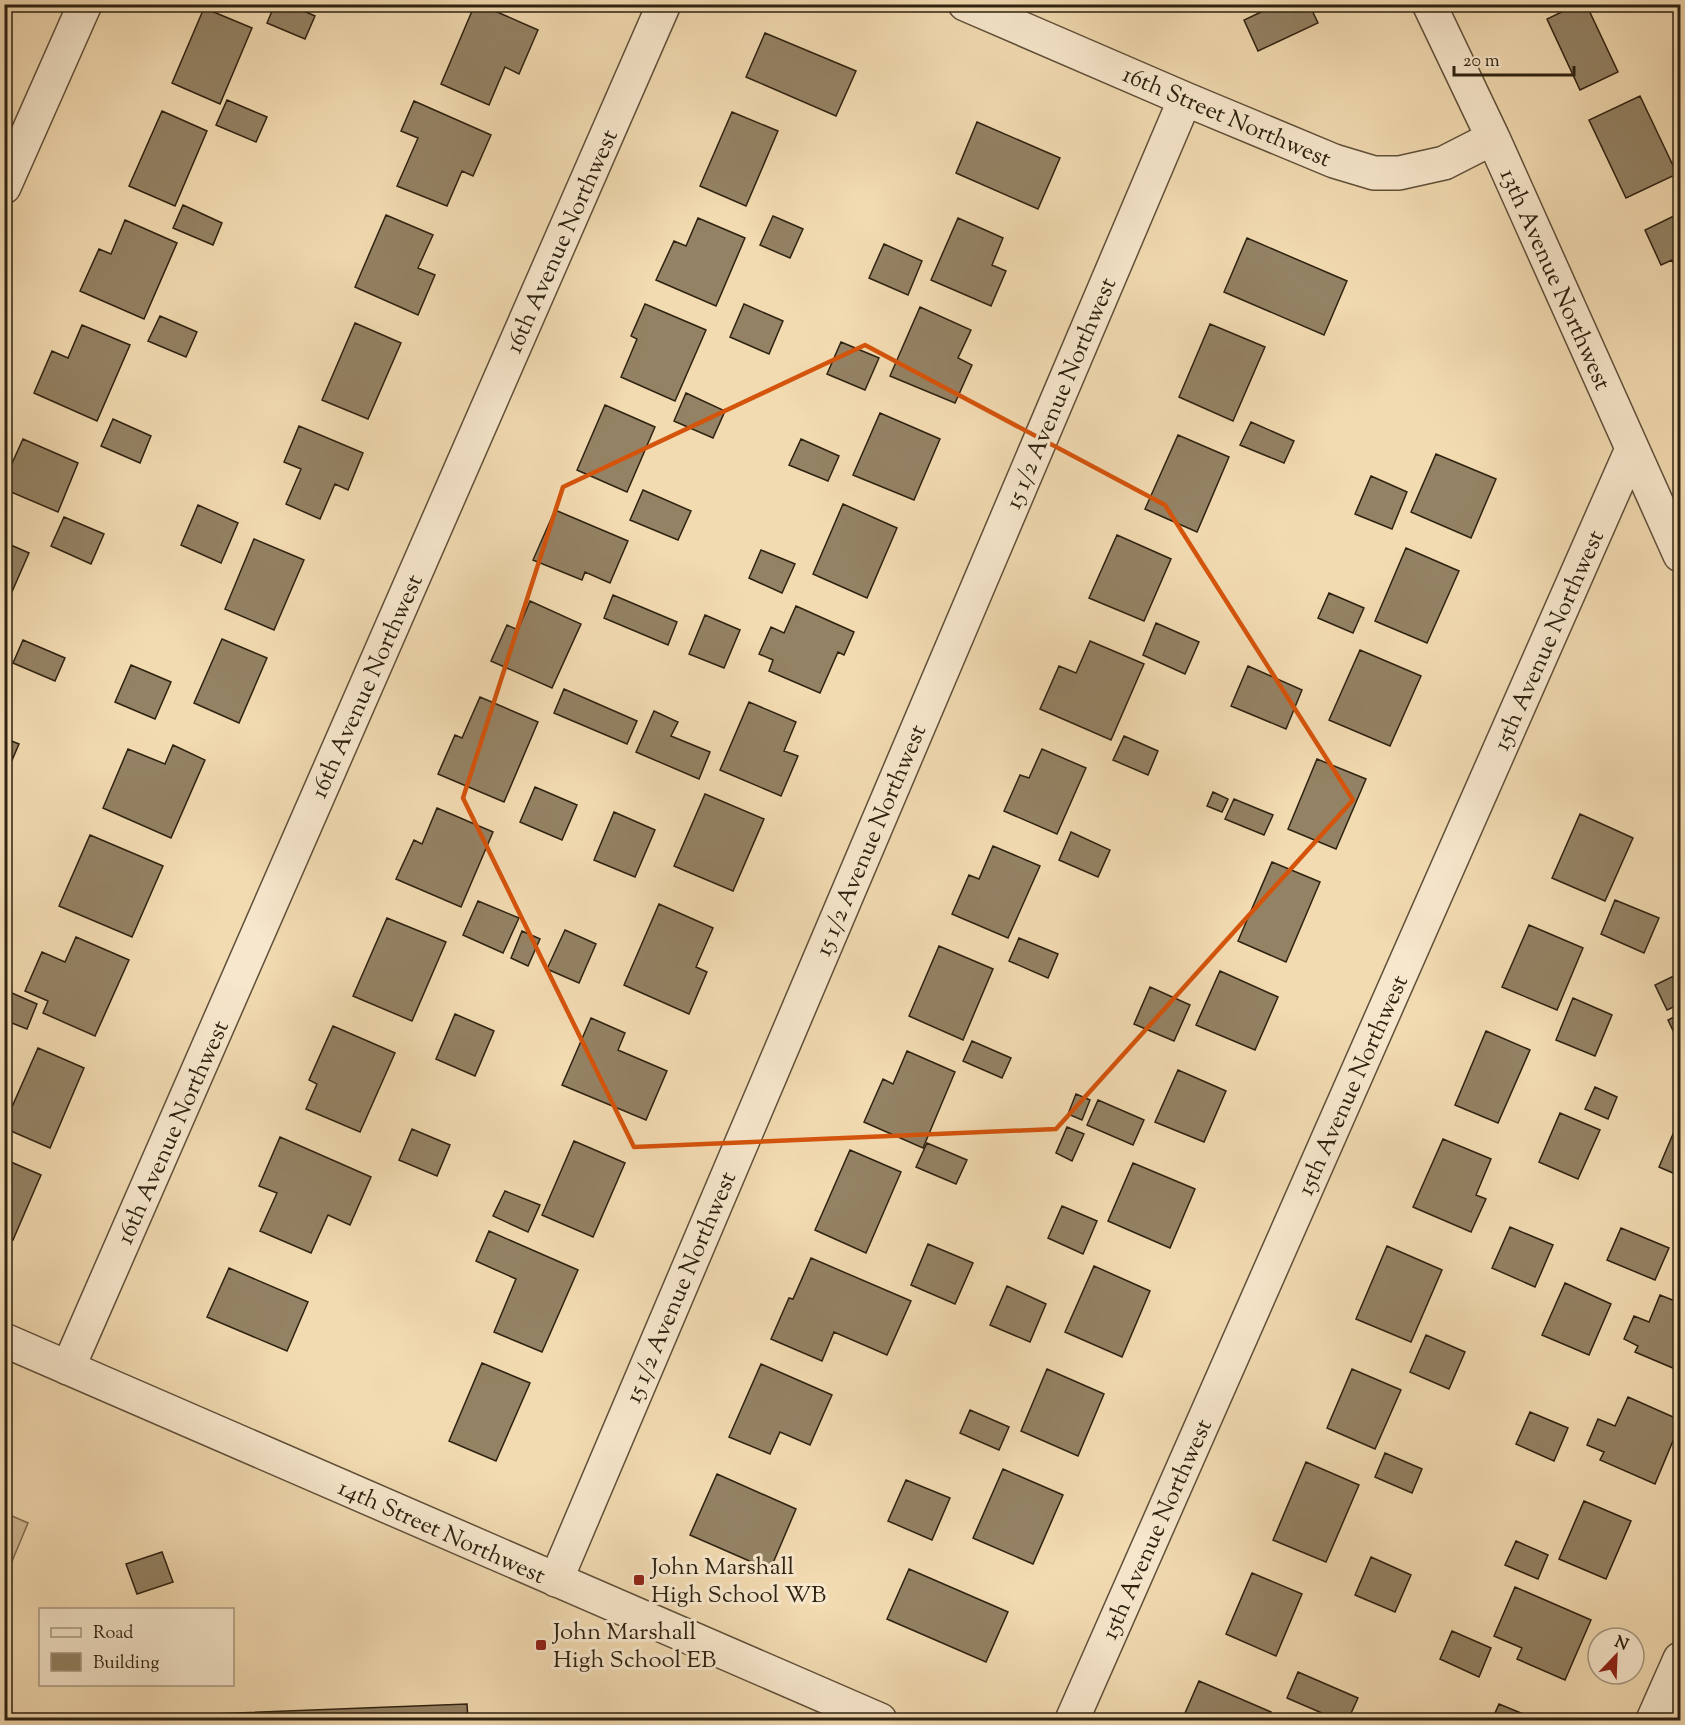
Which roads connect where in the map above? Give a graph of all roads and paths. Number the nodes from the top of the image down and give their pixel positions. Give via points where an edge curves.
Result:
1 (85, 4) edge
2 (664, 4) edge
3 (965, 4) edge
4 (1429, 4) edge
5 (1185, 99) junction
6 (1493, 138) junction
7 (4, 187) edge
8 (1632, 449) junction
9 (1680, 555) edge
10 (4, 1340) edge
11 (68, 1368) junction
12 (555, 1580) junction
13 (1680, 1659) edge
14 (880, 1720) edge
15 (1072, 1720) edge
16 (1653, 1720) edge

1 - 7 street
2 - 11 street, 16th Avenue Northwest
3 - 5 street, 16th Street Northwest
4 - 6 street, 13th Avenue Northwest
5 - 6 street, 16th Street Northwest via 1334,161 1374,173 1399,173 1444,163
5 - 12 street, 15 1/2 Avenue Northwest
6 - 8 street, 13th Avenue Northwest
8 - 9 street, 13th Avenue Northwest
8 - 15 street, 15th Avenue Northwest
10 - 11 street, 14th Street Northwest
11 - 12 street, 14th Street Northwest
12 - 14 street, 14th Street Northwest
13 - 16 street

